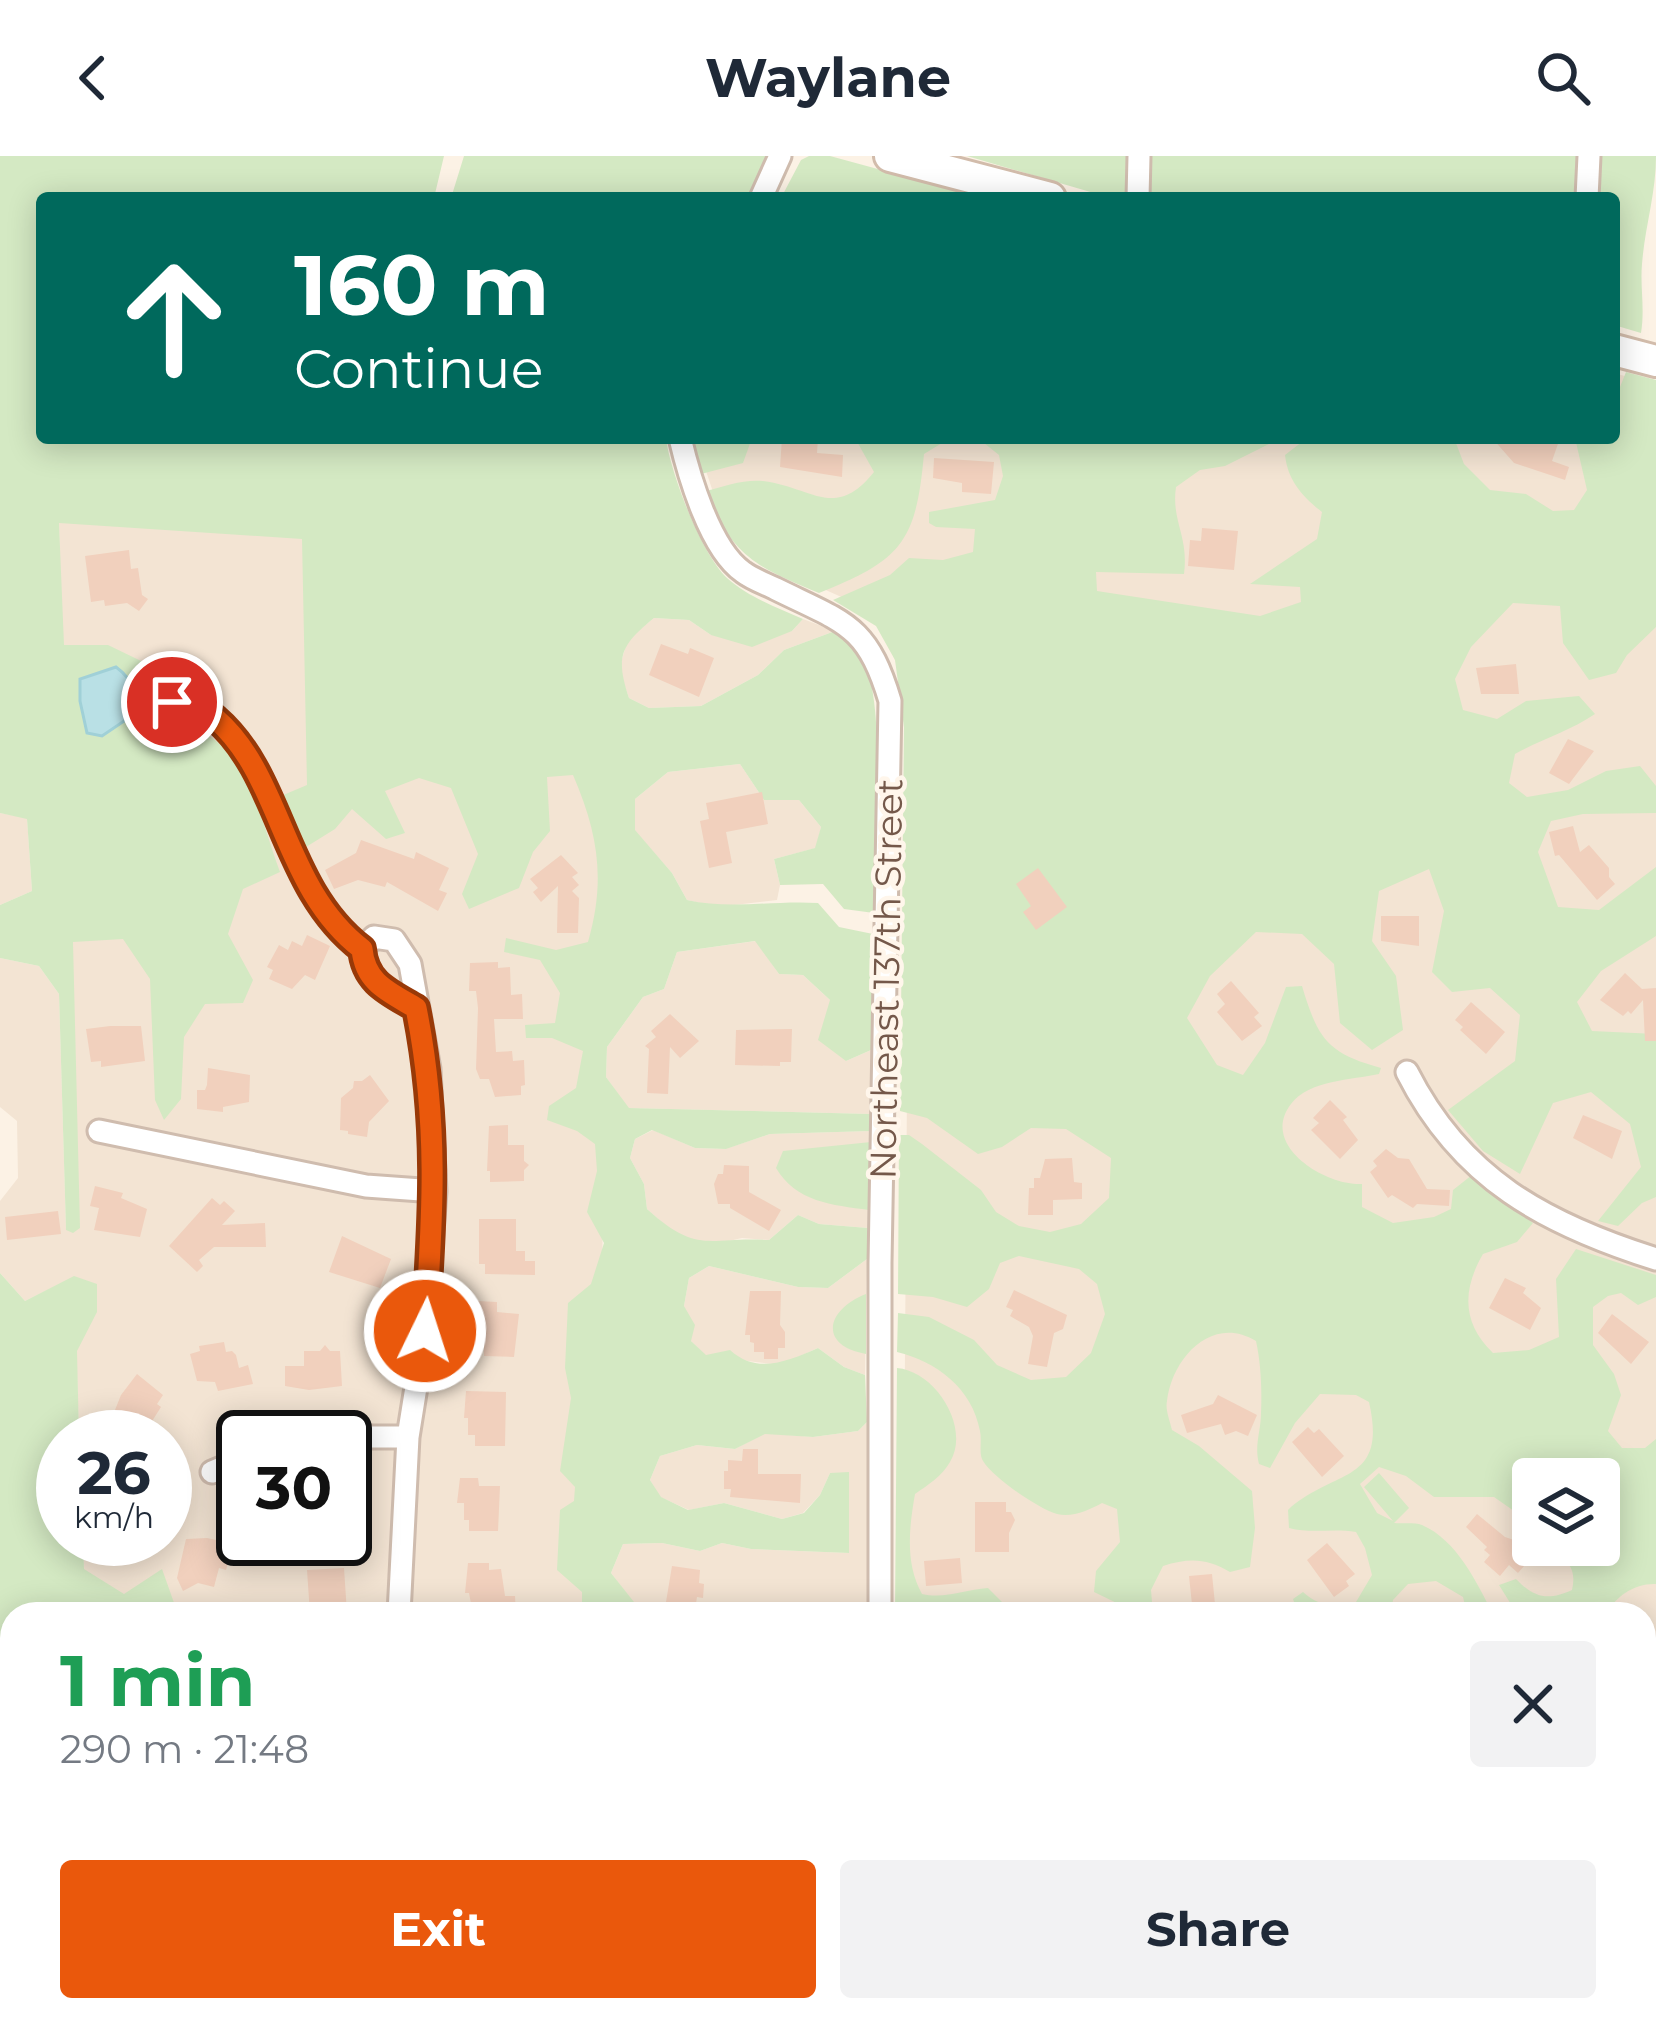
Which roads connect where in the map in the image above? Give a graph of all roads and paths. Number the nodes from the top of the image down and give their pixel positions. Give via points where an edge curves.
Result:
1 (780, 156) edge
2 (890, 156) edge
3 (1139, 156) edge
4 (1589, 156) edge
5 (764, 192) edge
6 (1027, 192) edge
7 (1138, 192) edge
8 (1587, 192) edge
9 (1620, 352) edge
10 (1656, 361) edge
11 (682, 444) edge
12 (172, 702) dead end
13 (362, 949) junction
14 (416, 1008) junction
15 (1407, 1072) dead end
16 (100, 1131) dead end
17 (435, 1190) junction
18 (1656, 1259) edge
19 (372, 1437) edge
20 (408, 1438) junction
21 (216, 1470) edge
22 (212, 1472) dead end
23 (400, 1602) edge
24 (880, 1602) edge

1 - 5 street
2 - 6 main road
3 - 7 street
4 - 8 street
9 - 10 main road
11 - 24 street, Northeast 137th Street via 709,522 740,571 863,638 890,701
12 - 13 lane via 215,718 238,744 292,858 327,915
13 - 14 street via 375,984
13 - 14 street via 374,937 394,940 410,964
14 - 17 street via 429,1070
15 - 18 street via 1445,1136 1489,1179 1543,1215
16 - 17 street via 366,1186
17 - 20 street
19 - 20 street
20 - 23 street
21 - 22 street

